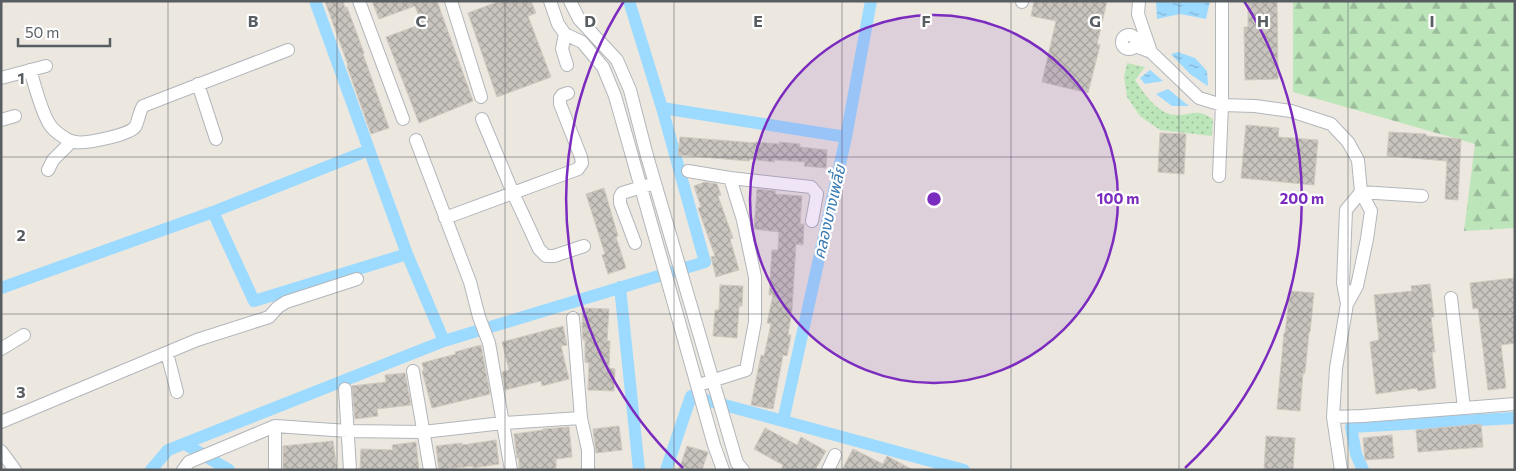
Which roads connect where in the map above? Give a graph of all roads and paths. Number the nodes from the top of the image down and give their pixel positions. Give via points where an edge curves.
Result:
1 (360, 1) edge
2 (451, 1) edge
3 (550, 1) edge
4 (570, 1) edge
5 (1222, 1) edge
6 (1139, 8) edge
7 (565, 34) junction
8 (288, 50) dead end
9 (1151, 52) junction
10 (567, 65) dead end
11 (46, 66) dead end
12 (30, 70) junction
13 (2, 76) edge
14 (198, 84) junction
15 (568, 93) dead end
16 (482, 97) dead end
17 (1222, 104) junction
18 (15, 116) dead end
19 (403, 119) dead end
20 (482, 119) dead end
21 (1, 120) edge
22 (216, 140) dead end
23 (416, 140) dead end
24 (72, 141) junction
25 (48, 170) dead end
26 (688, 171) dead end
27 (1219, 176) dead end
28 (730, 178) junction
29 (655, 184) junction
30 (641, 187) junction
31 (1361, 192) junction
32 (513, 193) junction
33 (1422, 196) dead end
34 (444, 218) junction
35 (812, 221) dead end
36 (1345, 237) junction
37 (1367, 239) junction
38 (635, 243) dead end
39 (584, 246) dead end
40 (357, 278) dead end
41 (1452, 298) dead end
42 (1348, 304) junction
43 (573, 318) dead end
44 (24, 335) dead end
45 (1, 349) edge
46 (167, 353) junction
47 (413, 371) dead end
48 (714, 386) junction
49 (345, 389) dead end
50 (699, 389) junction
51 (176, 392) dead end
52 (1515, 404) edge
53 (1464, 408) junction
54 (1333, 417) junction
55 (581, 418) junction
56 (1, 422) edge
57 (503, 423) junction
58 (275, 426) junction
59 (348, 431) junction
60 (423, 432) junction
61 (1, 451) edge
62 (835, 456) dead end
63 (186, 466) edge
64 (740, 466) edge
65 (722, 469) edge
66 (15, 470) edge
67 (275, 470) edge
68 (350, 470) edge
69 (430, 470) edge
70 (511, 470) edge
71 (588, 470) edge
72 (828, 470) edge
73 (1341, 470) edge

1 - 19 street
2 - 16 street
3 - 7 street
4 - 29 street via 579,18 617,60 630,90
5 - 17 street
6 - 9 street
6 - 9 street via 1132,41
7 - 10 street via 562,49
7 - 30 street via 582,42 603,68 615,96
8 - 14 street
9 - 17 street via 1199,98
11 - 12 street
12 - 13 street
12 - 24 street via 46,120
14 - 22 street
14 - 24 street via 143,106 136,126 130,131 91,142
15 - 32 street via 562,95 560,104 582,162 578,169
17 - 27 street
17 - 31 street via 1291,111 1331,124 1348,142 1358,160
18 - 21 street
20 - 32 street
23 - 34 street
24 - 25 street via 53,160
26 - 28 street
28 - 35 street via 811,187 816,194
28 - 48 street via 755,276 755,322 746,370
29 - 30 street
29 - 48 street
30 - 38 street via 622,193 620,197
30 - 50 street
31 - 33 street
31 - 36 street via 1346,210
31 - 37 street via 1371,212
32 - 34 street
32 - 39 street via 539,250 546,256
34 - 57 street via 470,282 489,343
36 - 37 street
36 - 42 street via 1343,283
37 - 42 street via 1357,286
40 - 46 street via 286,302 269,316
41 - 53 street
42 - 54 street via 1336,368
43 - 55 street
44 - 45 street
46 - 51 street
46 - 56 street
47 - 60 street
48 - 50 street
48 - 64 street
49 - 59 street
50 - 65 street
52 - 53 street
53 - 54 street
54 - 73 street
55 - 57 street
55 - 71 street via 588,450
57 - 60 street
57 - 70 street
58 - 59 street
58 - 63 street
58 - 67 street
59 - 60 street
59 - 68 street
60 - 69 street
61 - 66 street
62 - 72 street
64 - 65 street

